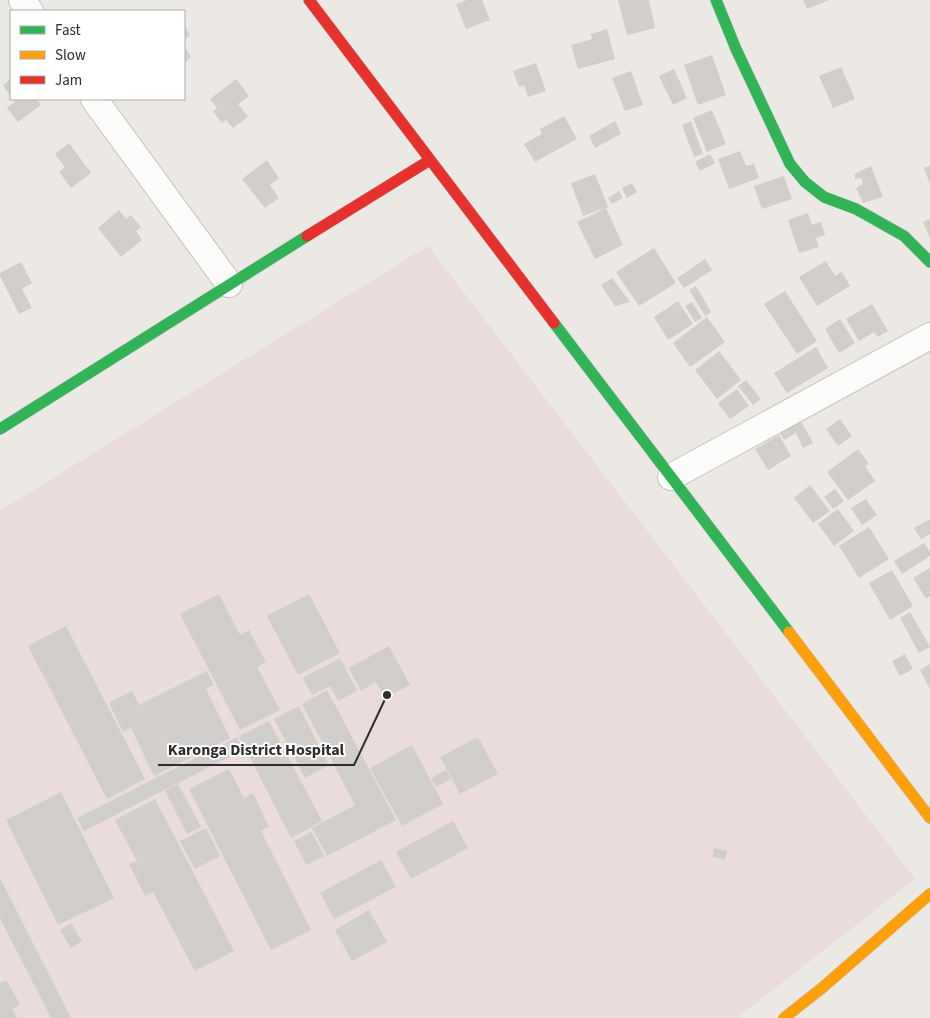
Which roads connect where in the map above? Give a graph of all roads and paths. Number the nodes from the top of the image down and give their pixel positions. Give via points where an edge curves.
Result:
1 (309, 0) edge
2 (716, 0) edge
3 (95, 100) edge
4 (430, 160) junction
5 (930, 262) edge
6 (229, 284) junction
7 (930, 336) edge
8 (1, 427) edge
9 (671, 476) junction
10 (930, 818) edge
11 (930, 894) edge
12 (784, 1018) edge

1 - 4 street
2 - 5 street via 790,164 805,182 824,196 856,209 904,236
3 - 6 street
4 - 6 street
4 - 9 street
6 - 8 street
7 - 9 street
9 - 10 street
11 - 12 street

